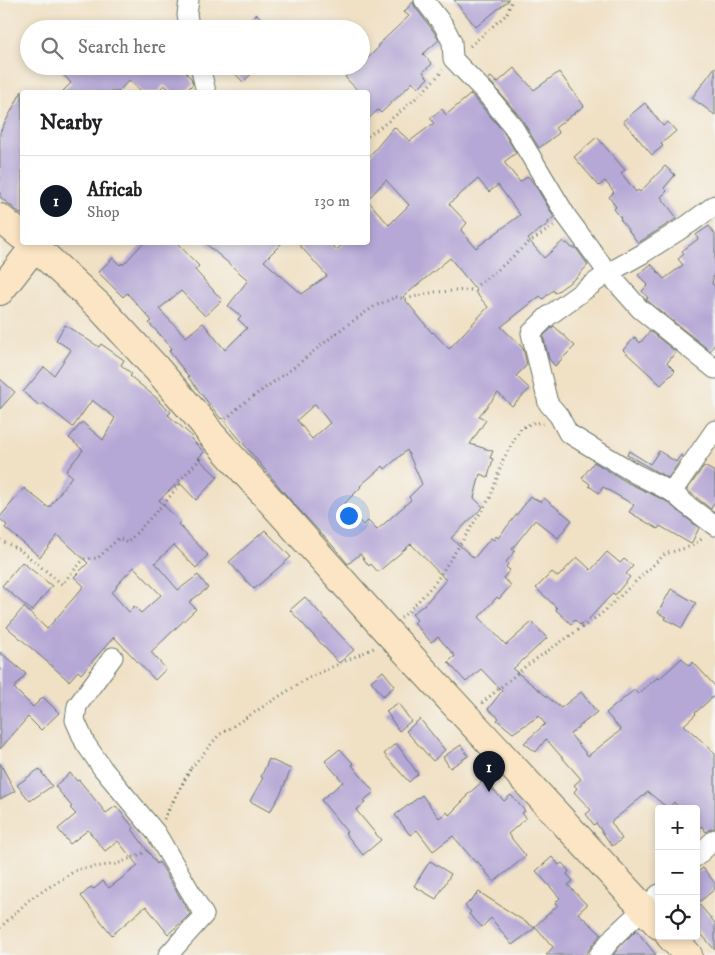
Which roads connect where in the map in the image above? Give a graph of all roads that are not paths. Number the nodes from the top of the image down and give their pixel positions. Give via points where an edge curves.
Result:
1 (190, 0) edge
2 (424, 0) edge
3 (188, 20) edge
4 (202, 75) edge
5 (206, 90) edge
6 (715, 205) edge
7 (0, 218) edge
8 (20, 235) edge
9 (27, 245) edge
10 (32, 245) edge
11 (608, 273) junction
12 (0, 291) edge
13 (715, 369) edge
14 (715, 430) edge
15 (672, 492) junction
16 (710, 532) edge
17 (112, 657) dead end
18 (715, 839) edge
19 (700, 854) edge
20 (654, 909) edge
21 (674, 940) edge
22 (168, 955) edge
23 (600, 955) edge
24 (688, 955) edge

1 - 3 street
2 - 11 street via 452,42 453,59 512,125 568,218
4 - 5 street
6 - 11 street
7 - 8 main road
9 - 12 main road
10 - 20 main road via 99,306 386,630
11 - 13 street via 640,309
11 - 15 street via 547,317 531,334 548,403 568,433
14 - 15 street
15 - 16 street
17 - 22 street via 77,706 75,720 85,743 103,769 156,833 204,915
18 - 19 street
20 - 23 street via 614,936
21 - 24 main road

